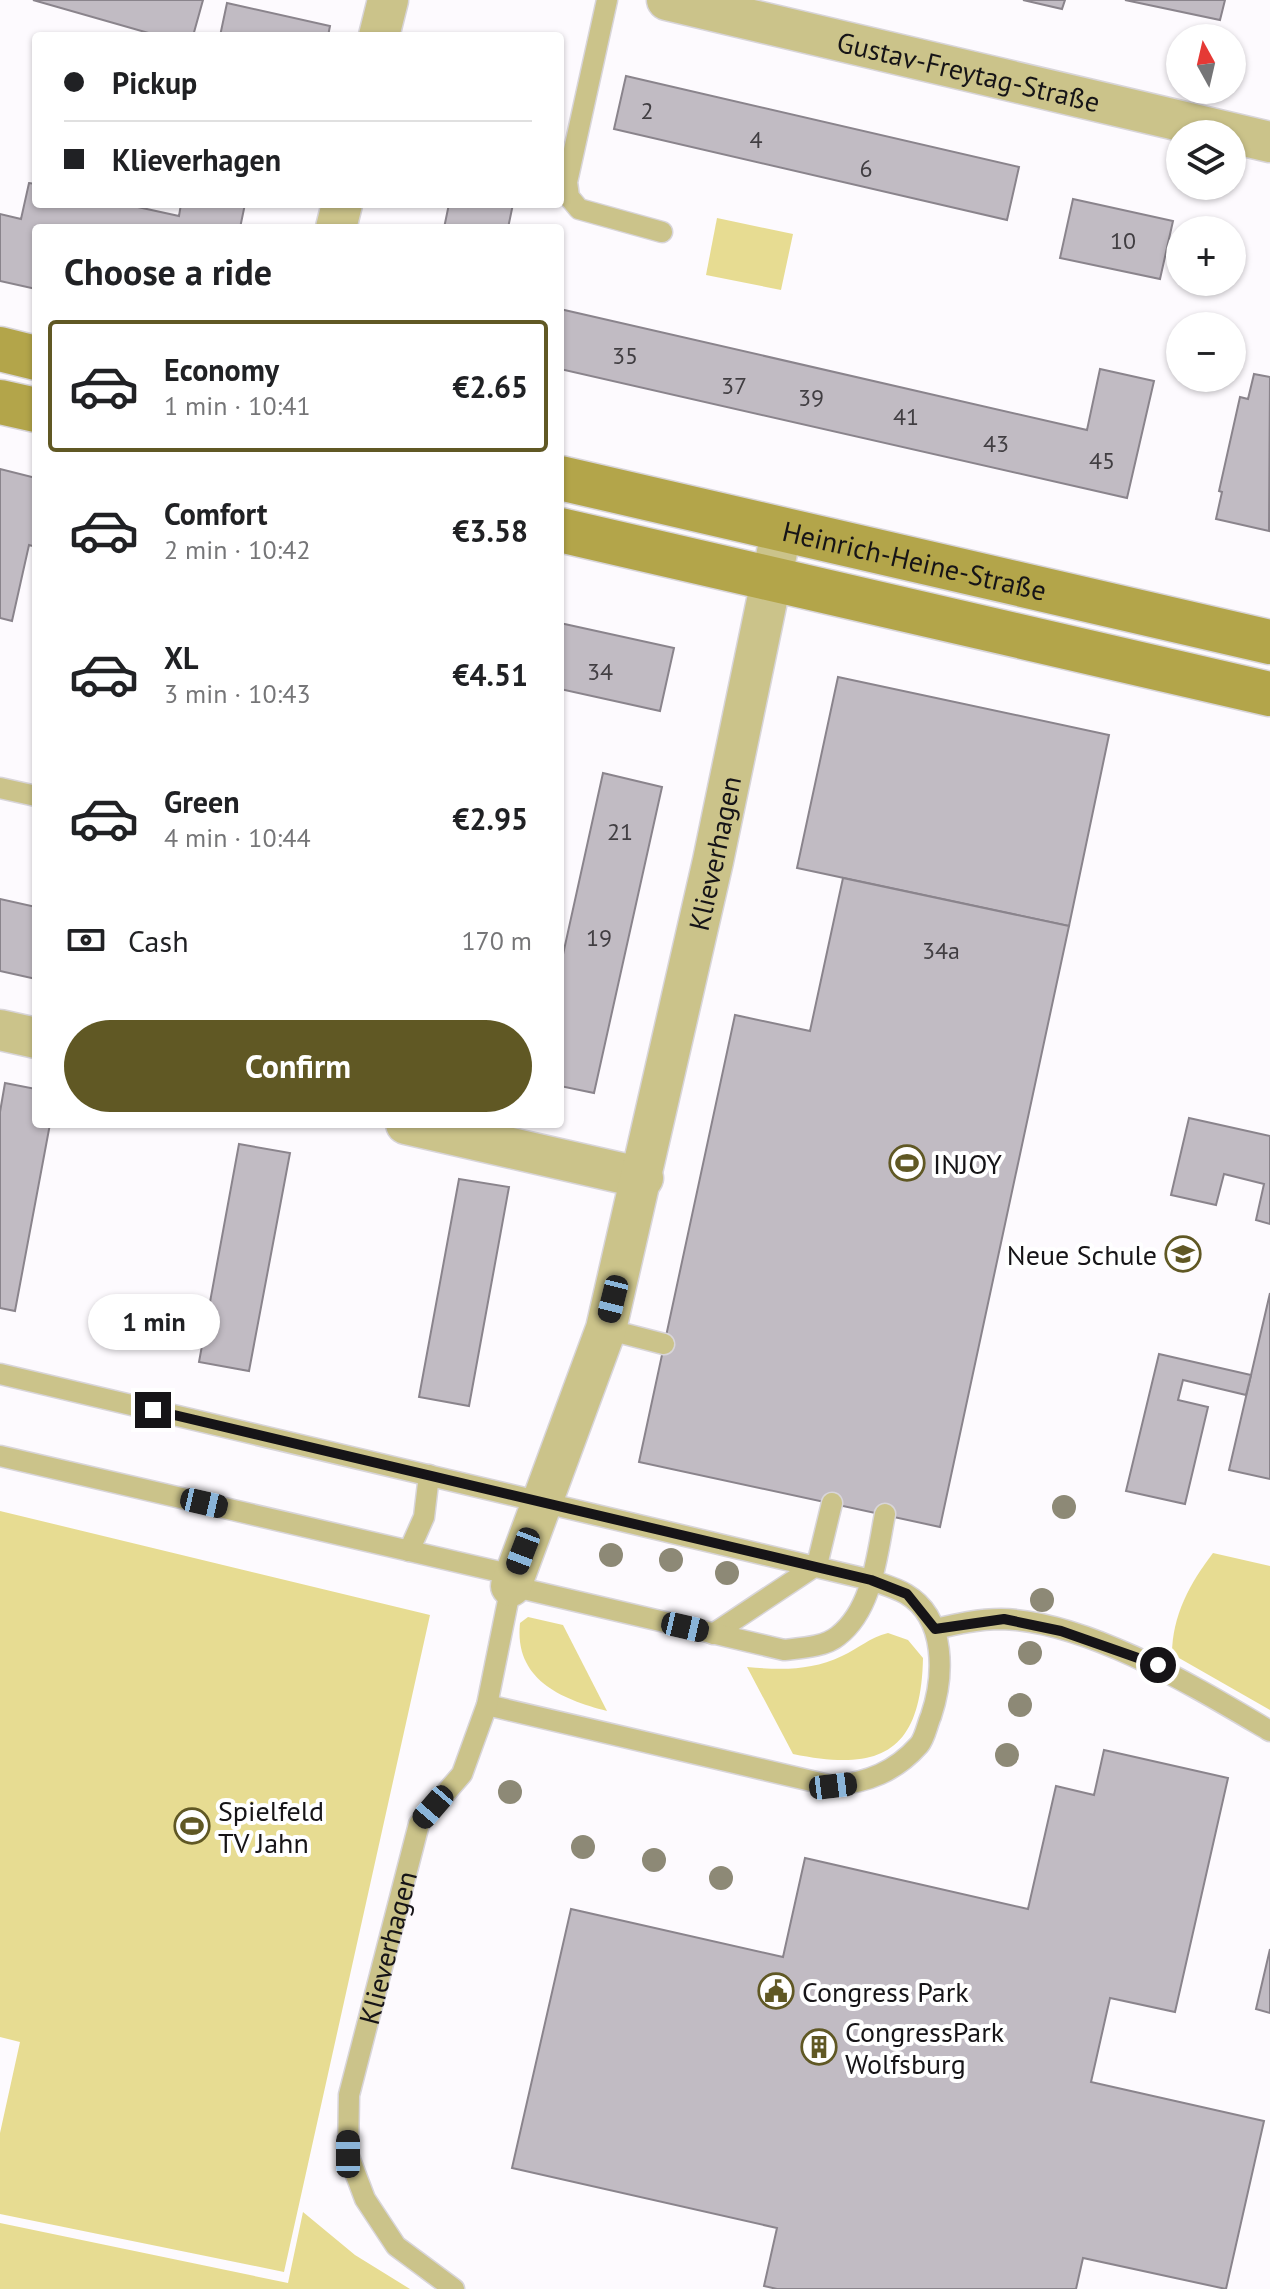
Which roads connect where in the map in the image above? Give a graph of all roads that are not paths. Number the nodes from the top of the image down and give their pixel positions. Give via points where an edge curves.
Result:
1 (388, 0) edge
2 (607, 0) edge
3 (667, 0) edge
4 (380, 32) edge
5 (1270, 142) edge
6 (662, 232) dead end
7 (0, 349) edge
8 (32, 357) edge
9 (0, 402) edge
10 (32, 409) edge
11 (564, 479) edge
12 (782, 528) junction
13 (564, 531) edge
14 (772, 579) junction
15 (1270, 642) edge
16 (1270, 694) edge
17 (0, 788) edge
18 (32, 795) edge
19 (0, 1030) edge
20 (32, 1037) edge
21 (444, 1128) edge
22 (481, 1132) edge
23 (643, 1178) junction
24 (606, 1329) junction
25 (664, 1344) dead end
26 (0, 1374) edge
27 (0, 1456) edge
28 (429, 1475) junction
29 (542, 1502) junction
30 (832, 1503) dead end
31 (885, 1514) dead end
32 (409, 1551) junction
33 (817, 1565) junction
34 (512, 1580) junction
35 (871, 1580) junction
36 (935, 1629) junction
37 (713, 1634) junction
38 (487, 1705) junction
39 (1270, 1731) edge
40 (454, 2289) edge

1 - 4 street
2 - 6 lane via 567,182 569,197 579,209
3 - 5 street, Gustav-Freytag-Straße
7 - 8 street
9 - 10 street
11 - 12 street, Heinrich-Heine-Straße
12 - 14 street, Klieverhagen
12 - 15 street, Heinrich-Heine-Straße
13 - 14 street, Heinrich-Heine-Straße
14 - 16 street, Heinrich-Heine-Straße
14 - 23 street, Klieverhagen
17 - 18 lane
19 - 20 street
21 - 22 street
22 - 23 street
23 - 24 street, Klieverhagen
24 - 25 lane
24 - 29 street, Klieverhagen
26 - 28 lane
27 - 32 lane
28 - 29 lane
28 - 32 lane via 424,1517
29 - 33 lane
29 - 34 street, Klieverhagen
30 - 33 lane
31 - 35 lane
32 - 34 lane
33 - 35 lane
33 - 37 lane
34 - 37 lane
34 - 38 lane, Klieverhagen
35 - 36 lane via 907,1594
35 - 37 lane via 856,1616 837,1637 811,1647 784,1650
36 - 38 lane via 941,1669 921,1742 892,1769 865,1783 833,1786
36 - 39 lane via 1004,1619 1061,1631 1158,1665
38 - 40 lane, Klieverhagen via 462,1774 419,1824 349,2095 348,2154 365,2199 396,2246

